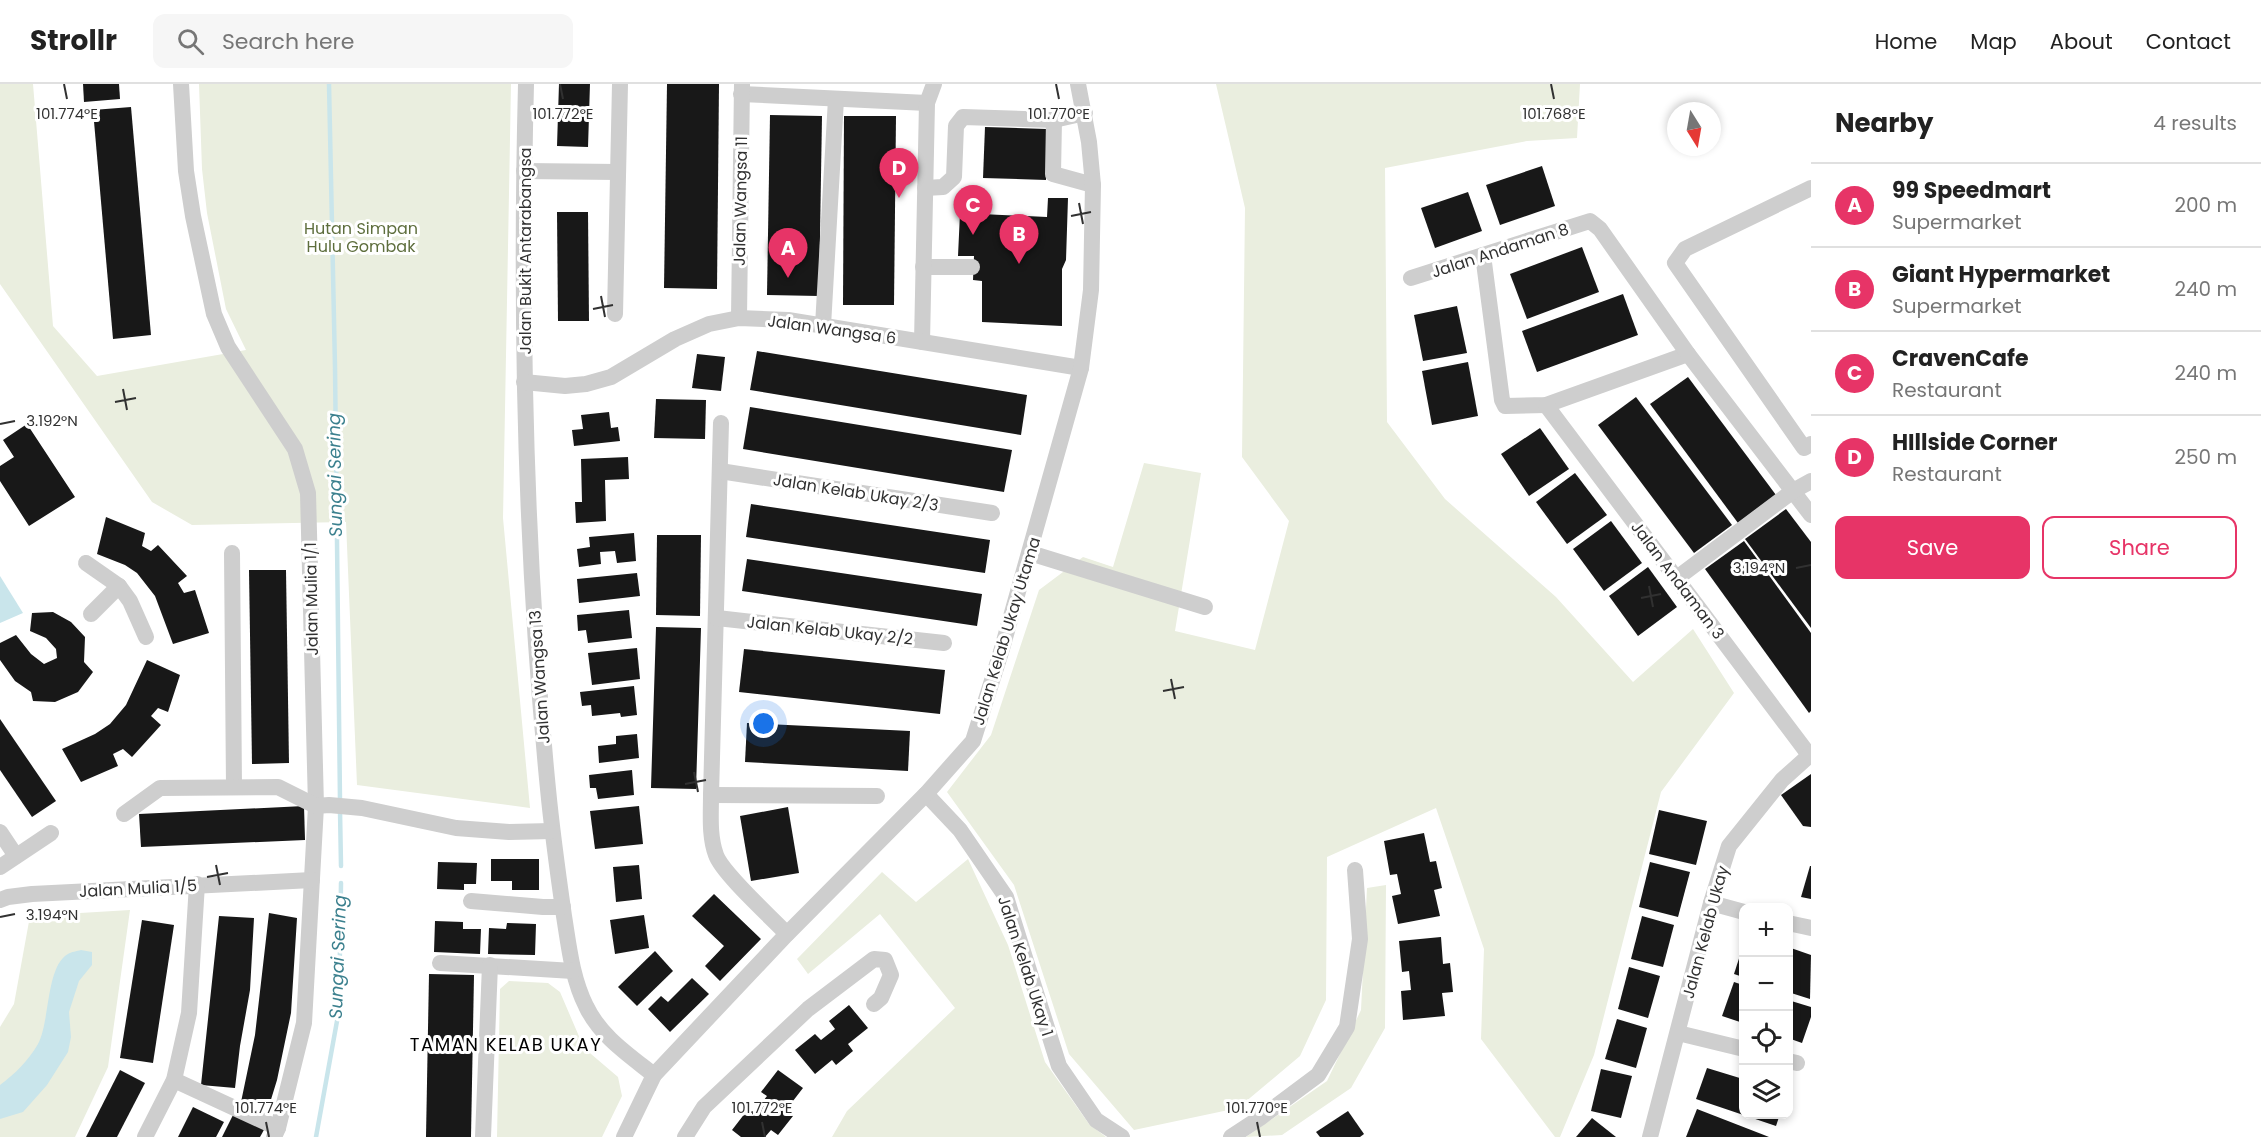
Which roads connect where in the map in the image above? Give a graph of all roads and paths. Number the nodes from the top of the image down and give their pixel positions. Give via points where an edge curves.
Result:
1 (181, 84) edge
2 (526, 84) edge
3 (620, 84) edge
4 (934, 84) edge
5 (1078, 84) edge
6 (742, 89) edge
7 (836, 99) junction
8 (927, 103) junction
9 (1085, 113) junction
10 (1054, 120) junction
11 (524, 171) junction
12 (618, 172) junction
13 (1093, 185) junction
14 (925, 188) junction
15 (1811, 188) edge
16 (1483, 255) junction
17 (923, 267) junction
18 (972, 267) dead end
19 (1411, 278) dead end
20 (615, 314) dead end
21 (739, 318) junction
22 (823, 326) junction
23 (922, 342) junction
24 (1688, 354) junction
25 (1081, 368) junction
26 (525, 382) junction
27 (1546, 405) junction
28 (721, 423) dead end
29 (1811, 444) edge
30 (720, 471) junction
31 (1811, 481) edge
32 (1793, 491) junction
33 (992, 513) dead end
34 (1811, 515) edge
35 (232, 553) dead end
36 (1029, 553) junction
37 (86, 563) dead end
38 (1677, 578) junction
39 (119, 586) junction
40 (1205, 608) dead end
41 (91, 614) dead end
42 (717, 618) junction
43 (146, 637) dead end
44 (944, 643) dead end
45 (1810, 754) edge
46 (234, 787) junction
47 (926, 794) junction
48 (711, 795) junction
49 (877, 796) dead end
50 (322, 806) junction
51 (124, 814) dead end
52 (552, 831) junction
53 (0, 832) edge
54 (51, 833) dead end
55 (16, 856) junction
56 (0, 867) edge
57 (1355, 870) dead end
58 (312, 880) junction
59 (197, 884) junction
60 (0, 900) edge
61 (471, 901) dead end
62 (1711, 903) junction
63 (563, 907) junction
64 (1739, 911) edge
65 (1793, 924) edge
66 (1811, 928) edge
67 (787, 934) junction
68 (440, 963) dead end
69 (490, 965) junction
70 (573, 971) junction
71 (874, 1004) dead end
72 (1678, 1033) junction
73 (1739, 1048) edge
74 (654, 1075) junction
75 (174, 1080) junction
76 (276, 1133) edge
77 (145, 1137) edge
78 (483, 1137) edge
79 (624, 1137) edge
80 (685, 1137) edge
81 (1122, 1137) edge
82 (1231, 1137) edge
83 (1650, 1137) edge

1 - 50 street, Jalan Mulia 1/1 via 186,171 214,314 228,347 295,449 308,493
2 - 11 street, Jalan Bukit Antarabangsa
3 - 12 street
4 - 8 street
5 - 9 street, Jalan Kelab Ukay Utama
6 - 7 street
6 - 21 street, Jalan Wangsa 11
7 - 8 street
7 - 22 street
8 - 14 street
9 - 10 street
9 - 13 street, Jalan Kelab Ukay Utama
10 - 13 street via 1053,174
10 - 14 street via 963,117 956,126 954,177 943,187
11 - 12 street
11 - 26 street, Jalan Bukit Antarabangsa
12 - 20 street
13 - 25 street, Jalan Kelab Ukay Utama via 1090,290
14 - 17 street
15 - 29 street via 1685,249 1676,263 1804,448
16 - 19 street, Jalan Andaman 8
16 - 24 street, Jalan Andaman 8 via 1590,221 1600,229
16 - 27 street via 1502,400 1505,406 1513,407
17 - 18 street
17 - 23 street
21 - 22 street, Jalan Wangsa 6
21 - 26 street, Jalan Wangsa 6 via 683,335 611,377 566,386
22 - 23 street, Jalan Wangsa 6
23 - 25 street, Jalan Wangsa 6
24 - 27 street
24 - 32 street
25 - 36 street, Jalan Kelab Ukay Utama
26 - 52 street, Jalan Wangsa 13 via 538,687
27 - 38 street, Jalan Andaman 3
28 - 30 street
30 - 33 street, Jalan Kelab Ukay 2/3
30 - 42 street
31 - 32 street
32 - 34 street
32 - 38 street
35 - 46 street
36 - 40 street
36 - 47 street, Jalan Kelab Ukay Utama via 973,741
37 - 39 street
38 - 45 street, Jalan Andaman 3
39 - 41 street
39 - 43 street
42 - 44 street, Jalan Kelab Ukay 2/2
42 - 48 street
45 - 62 street, Jalan Kelab Ukay via 1782,780 1729,846
46 - 50 street via 278,787
46 - 51 street via 160,788
47 - 67 street, Jalan Kelab Ukay Utama
47 - 81 street, Jalan Kelab Ukay 1 via 960,830 1006,897 1059,1066 1096,1120
48 - 49 street
48 - 67 street via 711,837 717,858
50 - 52 street via 362,808 456,828
50 - 58 street, Jalan Mulia 1/1
52 - 63 street, Jalan Wangsa 13
53 - 55 street
54 - 55 street
55 - 56 street
57 - 82 street via 1360,939 1347,1027 1318,1075
58 - 59 street, Jalan Mulia 1/5
58 - 76 street, Jalan Mulia 1/1 via 304,1023
59 - 60 street, Jalan Mulia 1/5 via 32,894
59 - 75 street via 189,1013
61 - 63 street
62 - 64 street
62 - 72 street, Jalan Kelab Ukay
63 - 70 street, Jalan Wangsa 13
65 - 66 street
67 - 74 street, Jalan Kelab Ukay Utama
68 - 69 street
69 - 70 street
69 - 78 street
70 - 74 street, Jalan Wangsa 13 via 586,1007 608,1038
71 - 80 street via 881,998 891,975 885,960 874,959 808,1009 704,1107
72 - 73 street
72 - 83 street, Jalan Kelab Ukay
74 - 79 street, Jalan Kelab Ukay Utama
75 - 76 street
75 - 77 street

